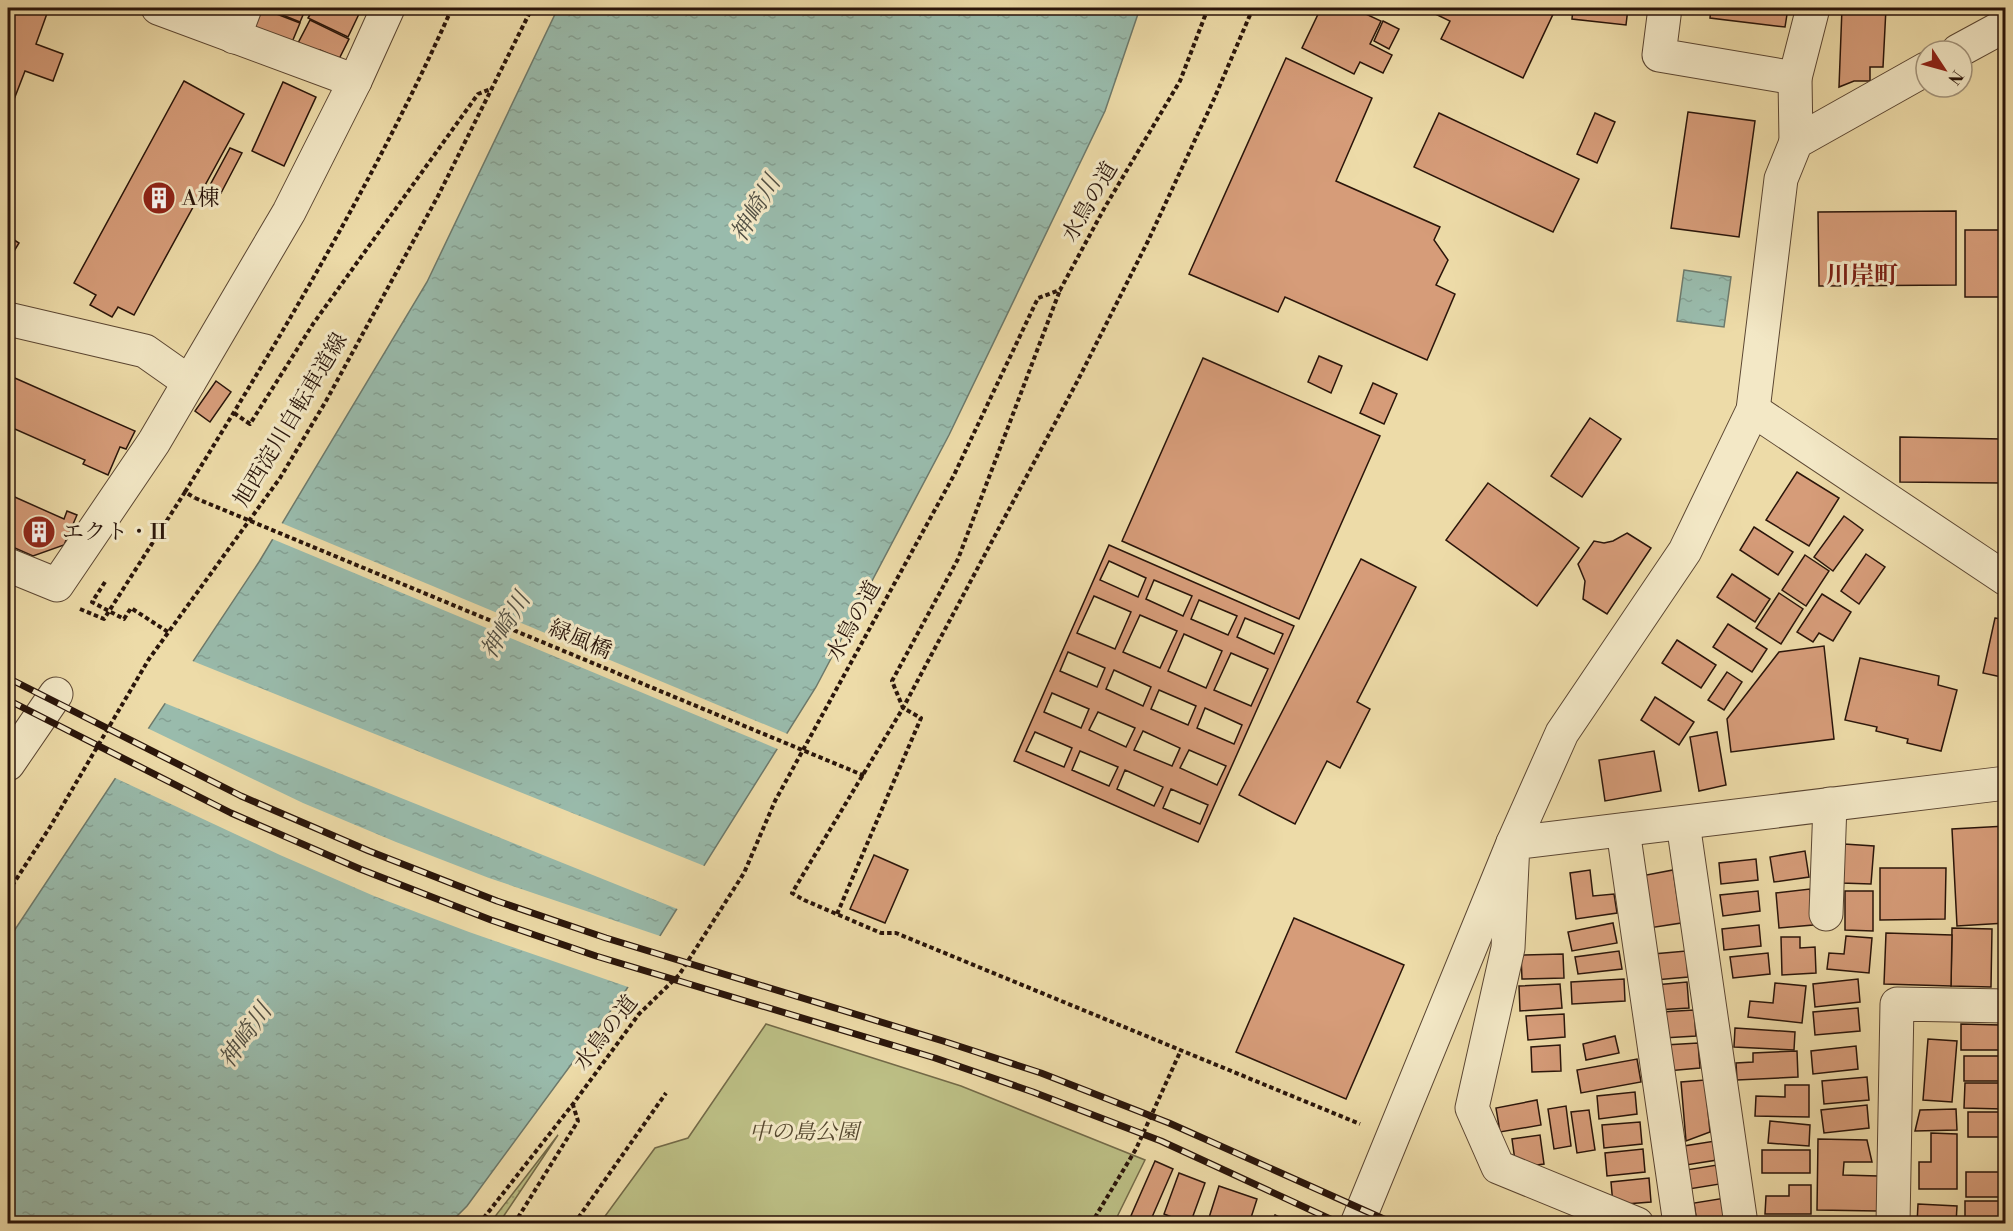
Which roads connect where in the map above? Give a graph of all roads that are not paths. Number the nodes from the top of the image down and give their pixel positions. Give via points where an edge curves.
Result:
1 (158, 8) edge
2 (388, 8) edge
3 (1665, 8) edge
4 (1813, 8) edge
5 (239, 22) edge
6 (2006, 25) edge
7 (1974, 42) edge
8 (1914, 76) edge
9 (1795, 78) junction
10 (355, 81) junction
11 (1796, 142) junction
12 (8, 319) edge
13 (189, 382) junction
14 (1753, 410) junction
15 (8, 565) edge
16 (2004, 574) edge
17 (56, 694) dead end
18 (8, 764) edge
19 (2006, 783) edge
20 (1830, 804) junction
21 (1683, 823) junction
22 (1623, 830) junction
23 (1513, 843) junction
24 (1826, 914) dead end
25 (2006, 1006) edge
26 (1357, 1224) edge
27 (1637, 1224) edge
28 (1680, 1224) edge
29 (1741, 1224) edge
30 (1893, 1224) edge

1 - 5 street
2 - 10 street
3 - 9 street via 1659,55
4 - 9 street
5 - 10 street
6 - 7 street
8 - 11 street
9 - 11 street
10 - 13 street via 289,212
11 - 14 street via 1781,179
12 - 13 street via 145,351
13 - 15 street via 154,442 57,585
14 - 16 street
14 - 23 street via 1685,551 1562,733
17 - 18 street
19 - 20 street
20 - 21 street
20 - 24 street
21 - 22 street
21 - 29 street
22 - 23 street
22 - 28 street
23 - 26 street
23 - 27 street via 1508,948 1472,1108 1498,1167
25 - 30 street via 1897,1004

